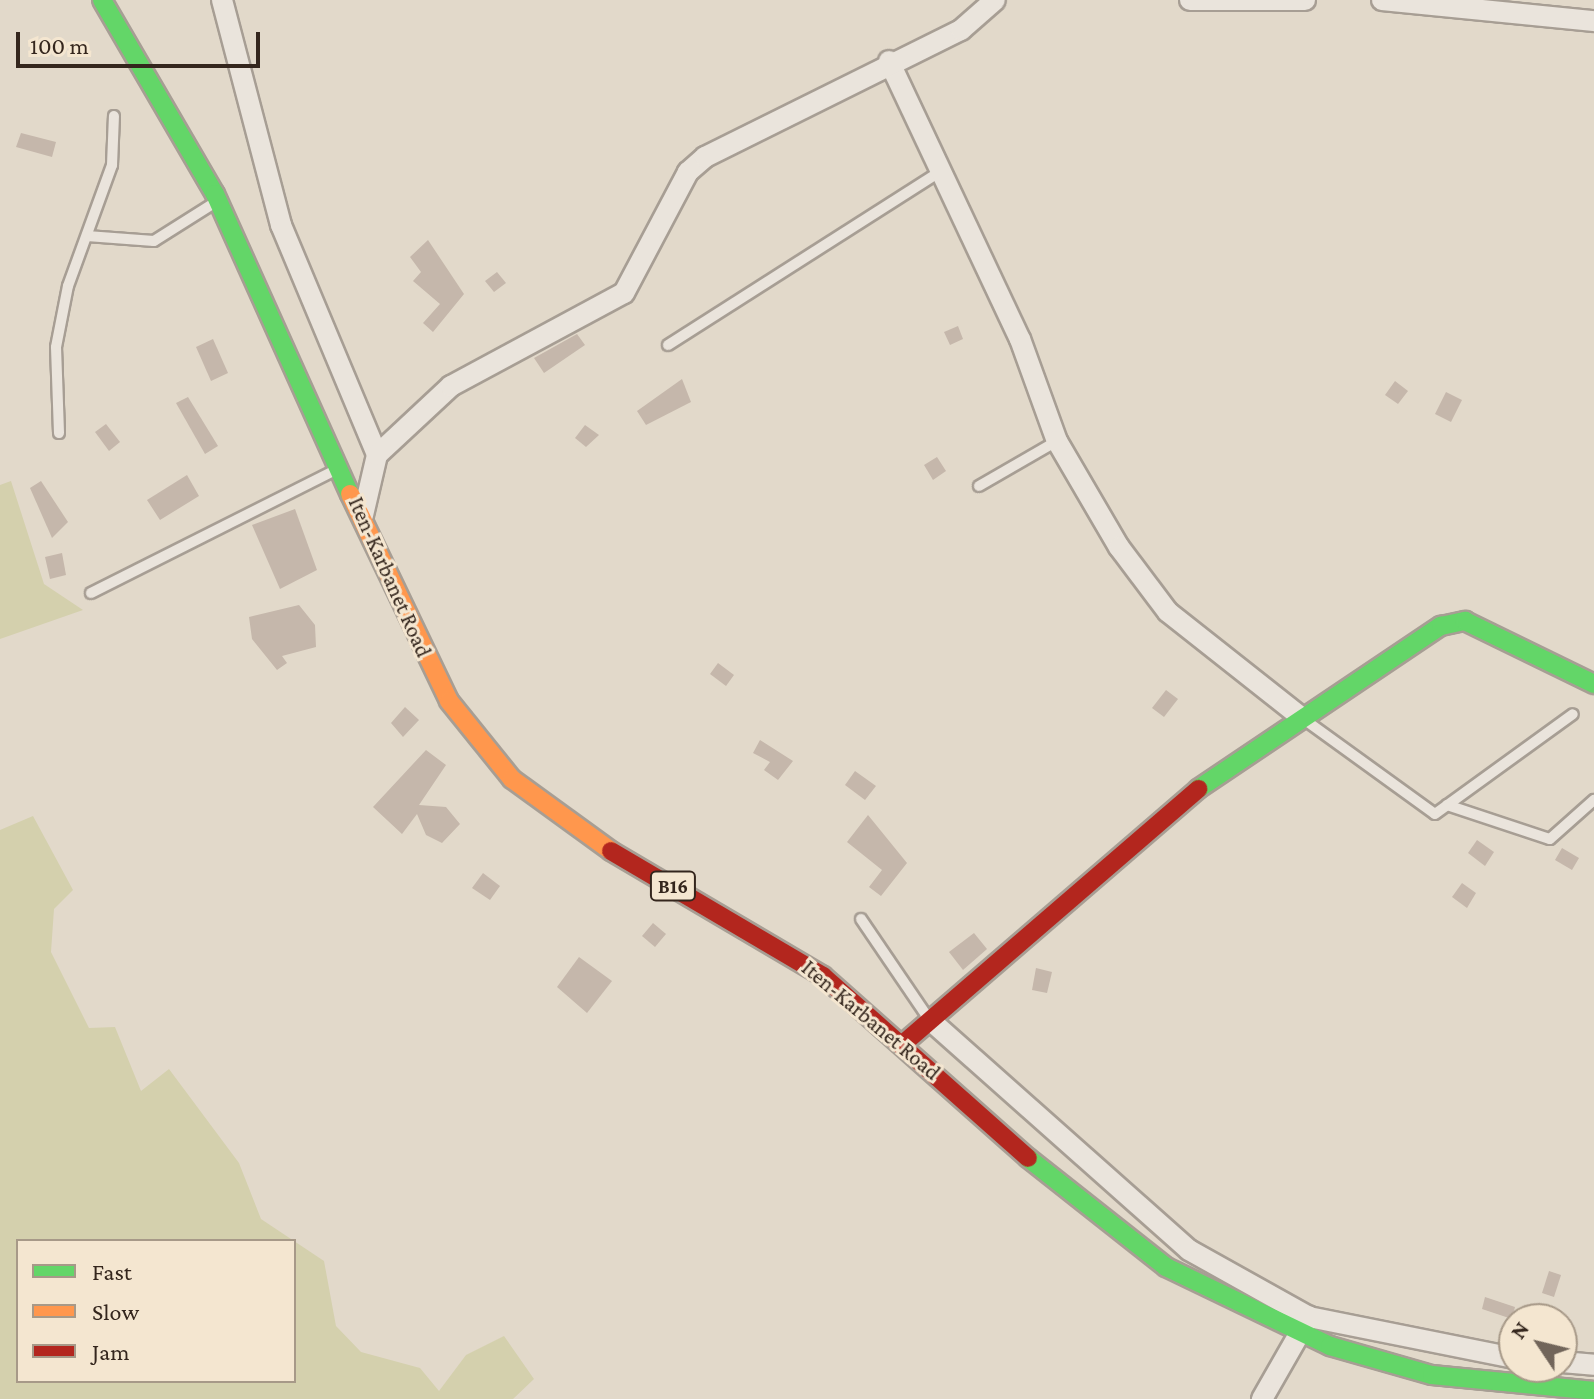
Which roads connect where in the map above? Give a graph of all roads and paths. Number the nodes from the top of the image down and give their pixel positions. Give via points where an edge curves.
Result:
1 (102, 0) edge
2 (222, 0) edge
3 (995, 0) edge
4 (1190, 0) edge
5 (1305, 0) edge
6 (1382, 0) edge
7 (1594, 21) edge
8 (889, 61) junction
9 (114, 116) dead end
10 (940, 172) junction
11 (218, 201) junction
12 (87, 236) junction
13 (668, 345) dead end
14 (59, 433) dead end
15 (1057, 441) junction
16 (377, 455) junction
17 (341, 467) junction
18 (979, 486) dead end
19 (363, 515) junction
20 (91, 593) dead end
21 (1594, 684) edge
22 (1573, 714) dead end
23 (1301, 717) junction
24 (1594, 800) edge
25 (1447, 805) junction
26 (861, 919) dead end
27 (930, 1020) junction
28 (904, 1043) junction
29 (1309, 1317) junction
30 (1299, 1336) junction
31 (1498, 1355) edge
32 (1594, 1391) edge
33 (1262, 1399) edge
34 (1593, 1399) edge

1 - 11 main road, Iten-Karbanet Road / B16
2 - 16 street via 281,225
3 - 8 street via 961,30
4 - 5 street
6 - 7 street
8 - 10 street
8 - 16 street via 705,157 688,172 624,293 451,386
9 - 12 lane via 112,165
10 - 13 lane
10 - 15 street via 1020,339
11 - 12 lane via 154,241
11 - 17 main road, Iten-Karbanet Road / B16
12 - 14 lane via 56,347
15 - 18 lane
15 - 23 street via 1119,547 1168,612
16 - 19 street
17 - 19 main road, Iten-Karbanet Road / B16
17 - 20 lane
19 - 28 main road, Iten-Karbanet Road / B16 via 411,631 449,701 512,779 578,832 823,976
21 - 23 main road via 1465,621 1451,621
22 - 25 lane
23 - 25 lane via 1435,814
23 - 27 main road via 1197,790
24 - 25 lane via 1550,839
26 - 27 lane
27 - 28 main road
27 - 29 street via 1189,1250
28 - 30 main road, Iten-Karbanet Road / B16 via 1098,1219 1166,1267
29 - 30 street
29 - 31 street
30 - 32 main road, Iten-Karbanet Road / B16 via 1432,1375
30 - 33 street
32 - 34 street

